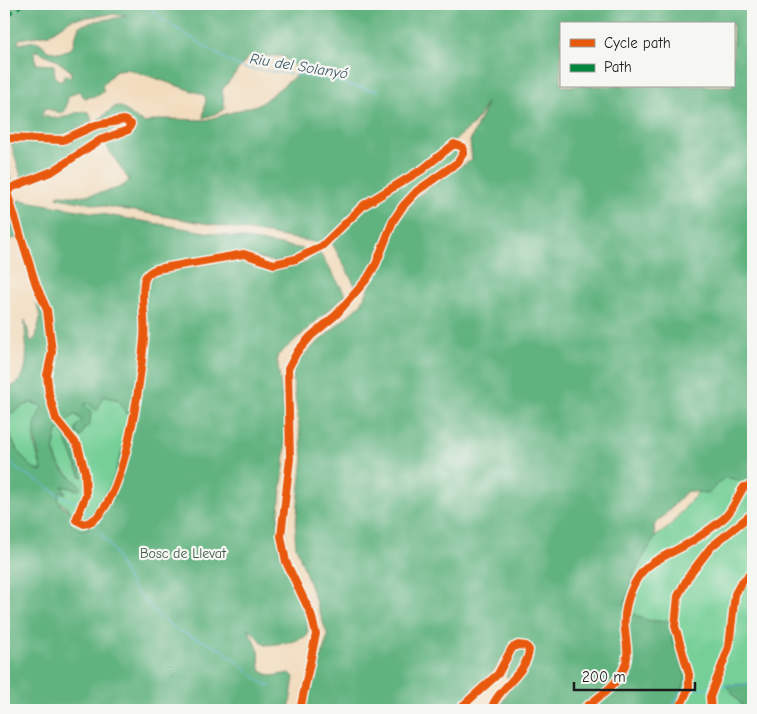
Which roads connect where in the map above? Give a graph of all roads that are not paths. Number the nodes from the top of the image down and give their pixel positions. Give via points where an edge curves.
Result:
1 (4, 138) edge
2 (753, 486) edge
3 (753, 513) edge
4 (753, 571) edge
5 (300, 710) edge
6 (458, 710) edge
7 (490, 710) edge
8 (582, 710) edge
9 (679, 710) edge
10 (711, 710) edge

1 - 5 main road via 63,140 108,122 124,120 131,124 128,130 100,140 53,171 7,192 47,310 52,352 47,375 49,394 56,419 78,446 87,488 76,520 84,524 93,520 108,502 135,416 144,339 144,284 148,274 157,269 244,254 274,264 296,260 322,246 372,200 423,169 454,144 463,146 464,152 458,162 417,191 403,206 392,222 367,279 336,315 311,336 288,369 290,459 281,536 286,562 311,614 316,634
2 - 8 main road via 744,488 731,511 719,522 651,564 639,575 626,610 628,655 624,668 610,688
3 - 9 main road via 711,547 678,596 675,626 688,667 687,690
4 - 10 main road via 740,583 735,594 729,647 710,697
6 - 7 main road via 498,674 512,648 526,646 529,650 525,662

